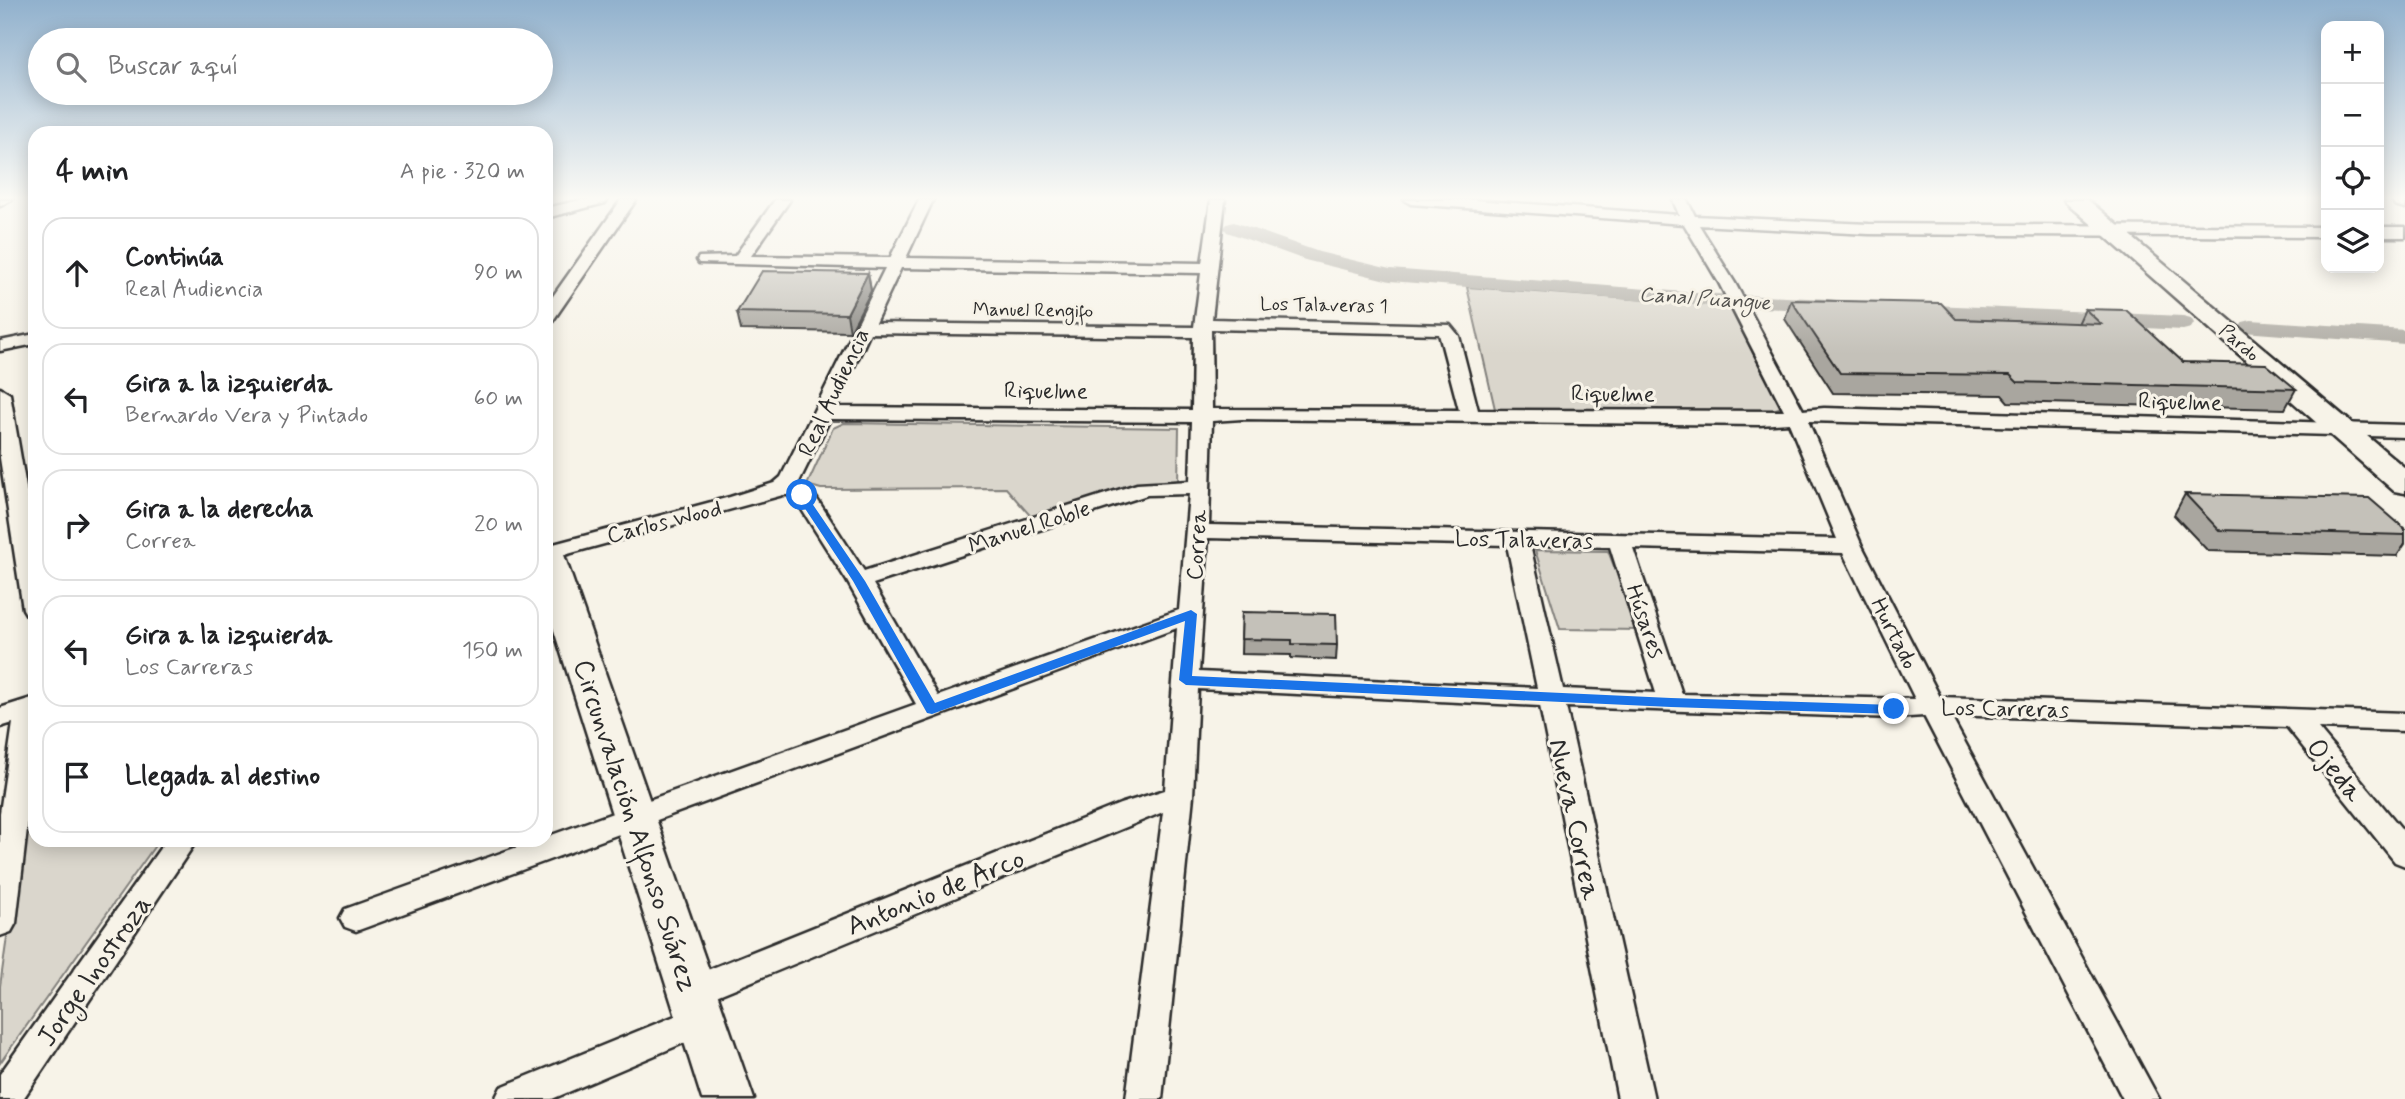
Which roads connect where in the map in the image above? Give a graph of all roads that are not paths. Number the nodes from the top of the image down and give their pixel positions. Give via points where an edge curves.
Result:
1 (593, 251) edge
2 (746, 251) edge
3 (901, 251) edge
4 (1210, 251) edge
5 (1708, 251) edge
6 (2135, 251) edge
7 (705, 260) dead end
8 (739, 261) junction
9 (894, 265) junction
10 (1208, 268) junction
11 (553, 308) edge
12 (863, 328) junction
13 (1202, 328) junction
14 (28, 340) edge
15 (0, 346) edge
16 (0, 394) edge
17 (821, 413) junction
18 (1204, 414) junction
19 (1470, 415) junction
20 (1797, 418) junction
21 (2343, 430) junction
22 (2405, 431) edge
23 (28, 470) edge
24 (6, 476) edge
25 (2405, 484) edge
26 (1201, 487) junction
27 (782, 488) junction
28 (1197, 531) junction
29 (1517, 539) junction
30 (1619, 541) junction
31 (1851, 546) junction
32 (553, 551) edge
33 (553, 574) edge
34 (28, 578) edge
35 (859, 581) junction
36 (1191, 614) junction
37 (1186, 680) junction
38 (1551, 696) junction
39 (1671, 703) junction
40 (1933, 707) junction
41 (28, 708) edge
42 (932, 709) junction
43 (0, 718) edge
44 (2295, 718) junction
45 (2405, 722) edge
46 (28, 734) edge
47 (1179, 796) junction
48 (634, 817) junction
49 (553, 846) edge
50 (177, 847) edge
51 (551, 847) edge
52 (2405, 853) edge
53 (356, 918) dead end
54 (0, 923) edge
55 (697, 1006) junction
56 (3, 1099) edge
57 (513, 1099) edge
58 (728, 1099) edge
59 (1144, 1099) edge
60 (1636, 1099) edge
61 (2141, 1099) edge

1 - 11 street
2 - 8 street
3 - 9 street, Real Audiencia
4 - 10 street, Correa
5 - 20 street, Hurtado
6 - 21 street, Pardo
7 - 8 street
8 - 9 street
9 - 10 street
9 - 12 street, Real Audiencia
10 - 13 street, Correa
12 - 13 street, Manuel Rengifo
12 - 17 street, Real Audiencia
13 - 18 street, Correa
13 - 19 street, Los Talaveras 1 via 1444,329 1450,335
14 - 15 street
16 - 24 street
17 - 18 street, Riquelme
17 - 27 street, Real Audiencia via 795,473
18 - 19 street, Riquelme
18 - 26 street, Correa
19 - 20 street, Riquelme
20 - 21 street, Riquelme via 1824,415
20 - 31 street, Hurtado
21 - 22 street, Riquelme
21 - 25 street, Pardo
23 - 24 street
24 - 34 street
26 - 28 street, Correa
26 - 35 street, Manuel Roble via 1145,489
27 - 32 street, Carlos Wood
27 - 35 street via 795,490 807,501
28 - 29 street, Los Talaveras
28 - 36 street, Correa
29 - 30 street, Los Talaveras
29 - 38 street, Nueva Correa
30 - 31 street, Los Talaveras
30 - 39 street, Húsares
31 - 40 street, Hurtado
33 - 48 street, Circunvalación Alfonso Suárez
35 - 42 street
36 - 37 street, Correa
36 - 42 street
37 - 38 street, Los Carreras
37 - 47 street, Correa
38 - 39 street, Los Carreras
38 - 60 street, Nueva Correa
39 - 40 street, Los Carreras
40 - 44 street, Los Carreras
40 - 61 street, Hurtado
41 - 43 street
42 - 48 street
44 - 45 street, Los Carreras
44 - 52 street, Ojeda
46 - 54 street
47 - 55 street, Antonio de Arco via 1130,812
47 - 59 street, Correa
48 - 49 street
48 - 55 street, Circunvalación Alfonso Suárez
50 - 56 street, Jorge Inostroza
51 - 53 street
55 - 57 street, Antonio de Arco
55 - 58 street, Circunvalación Alfonso Suárez

